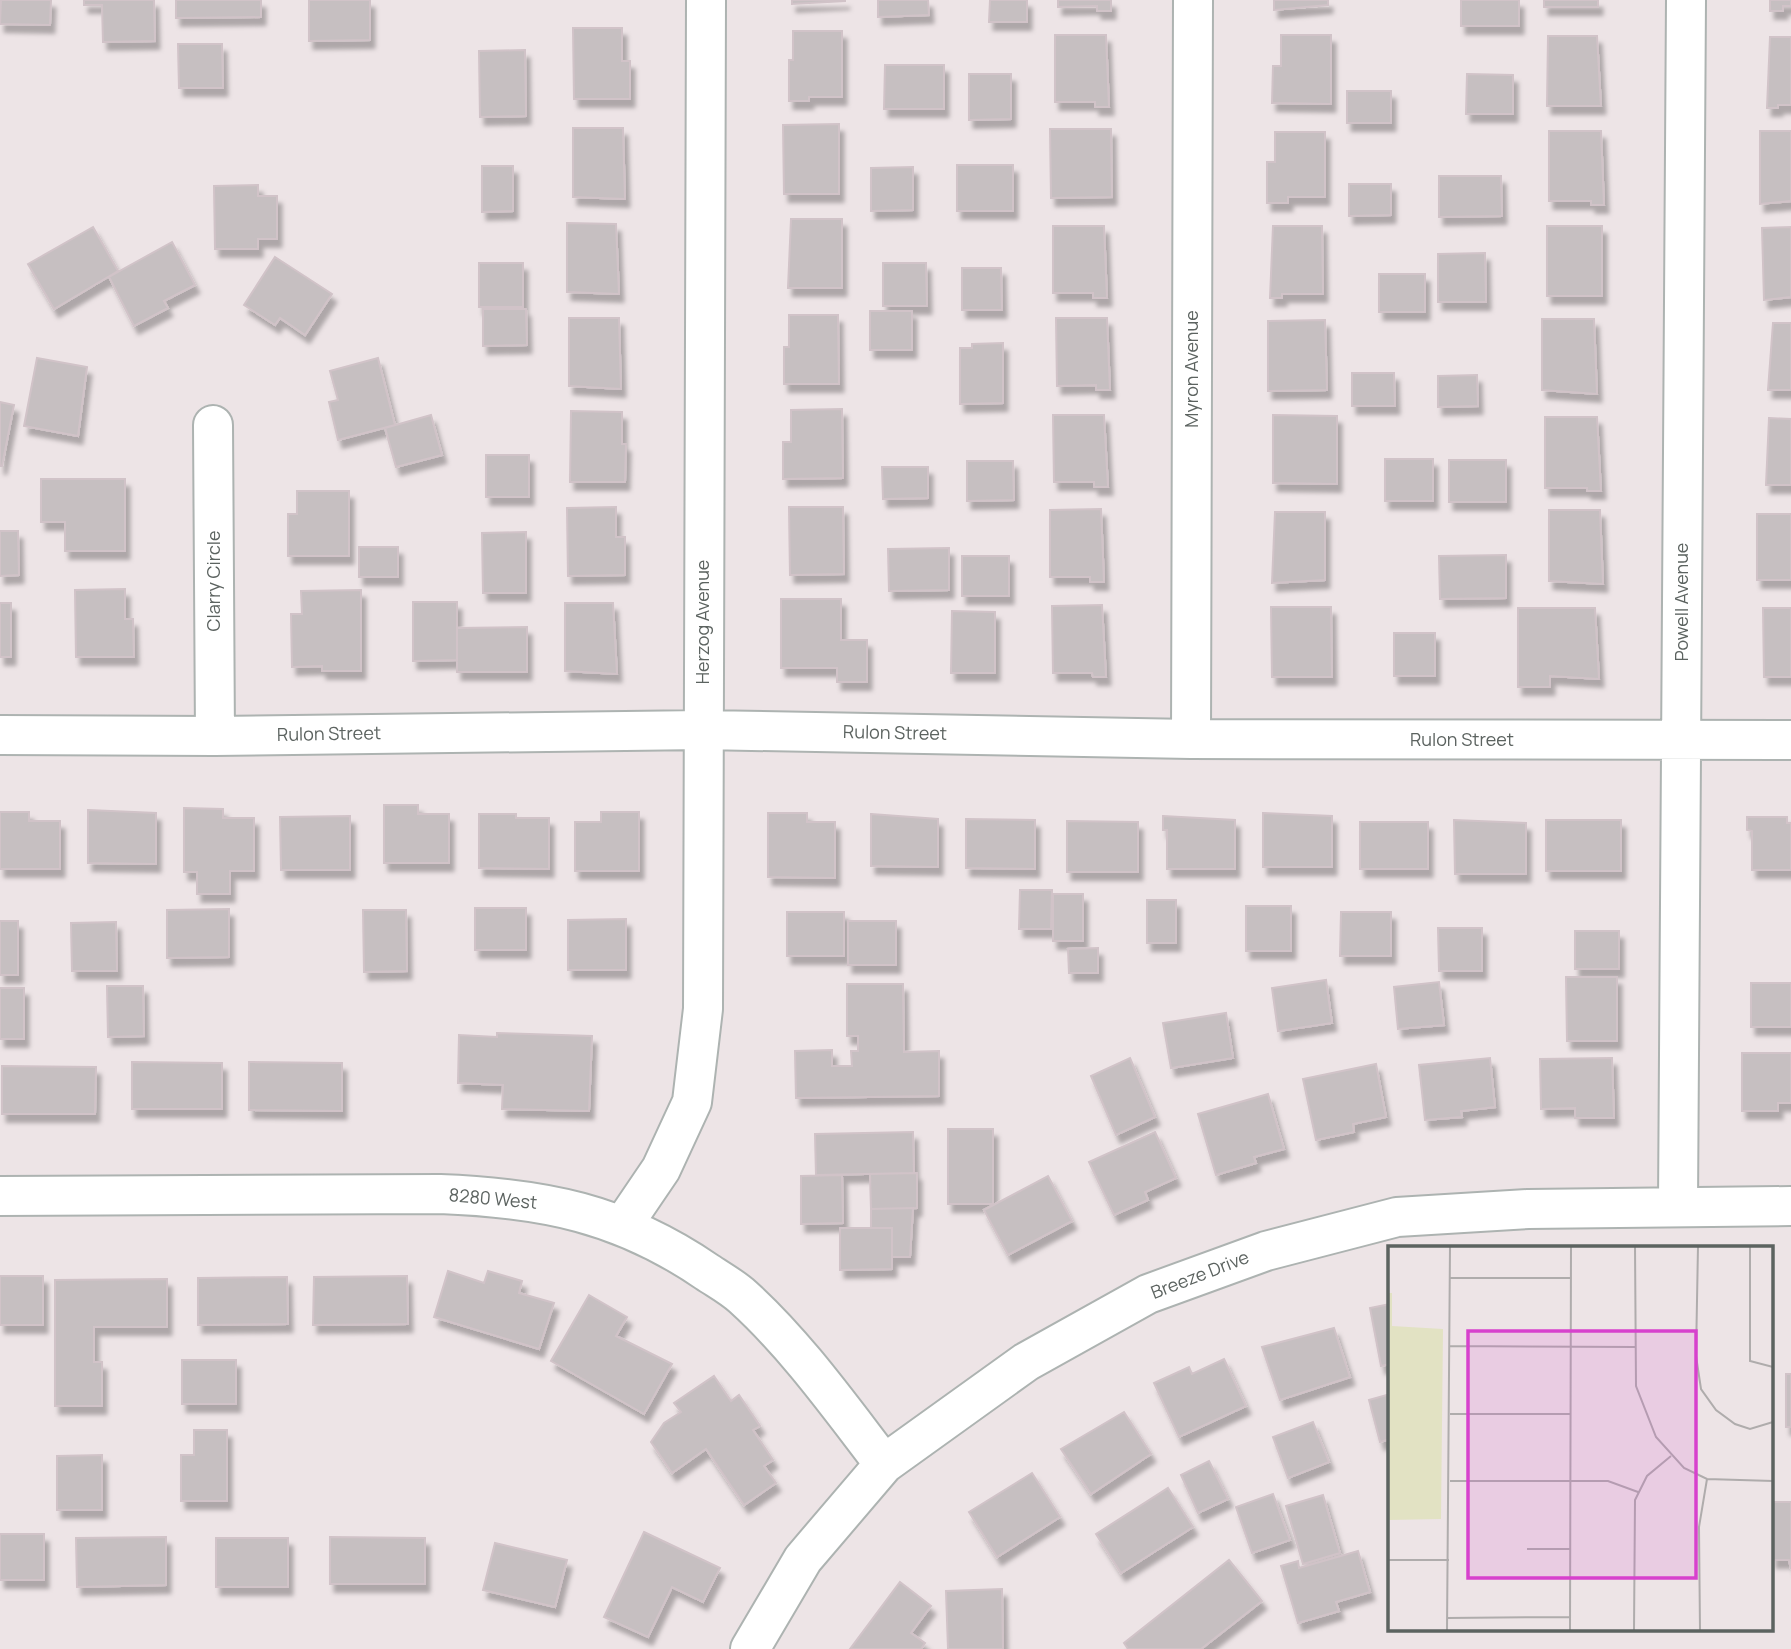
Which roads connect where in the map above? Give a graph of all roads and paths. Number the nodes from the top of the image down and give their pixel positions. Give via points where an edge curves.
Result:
1 (706, 0) edge
2 (1193, 0) edge
3 (1686, 0) edge
4 (213, 425) dead end
5 (703, 730) junction
6 (0, 735) edge
7 (215, 736) junction
8 (1191, 738) junction
9 (1682, 740) junction
10 (1791, 740) edge
11 (0, 1196) edge
12 (1678, 1205) junction
13 (1791, 1206) edge
14 (623, 1225) junction
15 (884, 1464) junction
16 (750, 1649) edge

1 - 5 street, Herzog Avenue
2 - 8 street, Myron Avenue
3 - 9 street, Powell Avenue
4 - 7 street, Clarry Circle
5 - 7 street, Rulon Street
5 - 8 street, Rulon Street
5 - 14 street, Herzog Avenue via 703,1009 692,1102 661,1169
6 - 7 street, Rulon Street
8 - 9 street, Rulon Street
9 - 10 street, Rulon Street
9 - 12 street, Powell Avenue
11 - 14 street, 8280 West via 510,1197
12 - 13 street, Breeze Drive
12 - 15 street, Breeze Drive via 1397,1217 1266,1251 1148,1294 1026,1362
14 - 15 street, 8280 West via 684,1256 742,1296 821,1383
15 - 16 street, Breeze Drive via 803,1559

